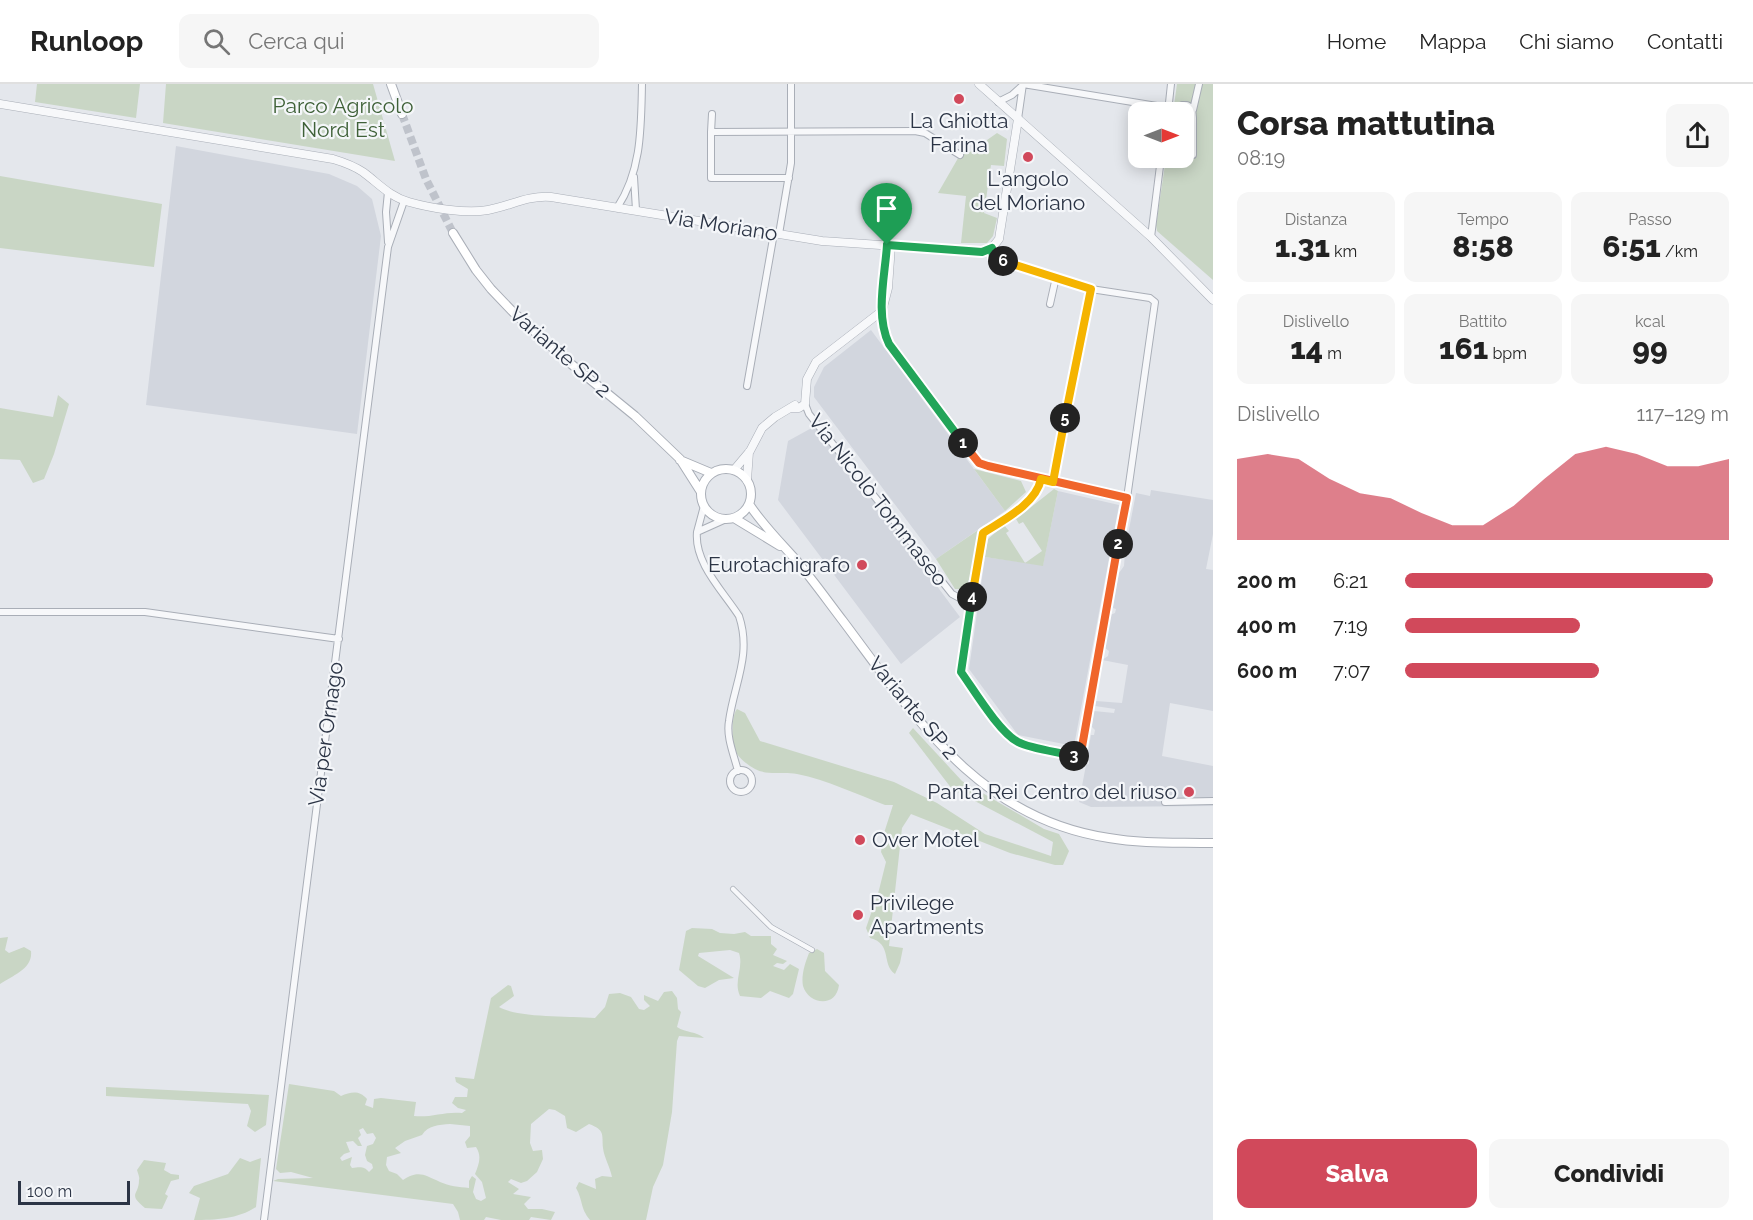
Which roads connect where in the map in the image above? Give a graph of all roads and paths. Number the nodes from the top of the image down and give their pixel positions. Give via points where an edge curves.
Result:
1 (391, 84) edge
2 (642, 84) edge
3 (791, 84) edge
4 (979, 84) edge
5 (1023, 84) edge
6 (1172, 84) edge
7 (1198, 84) edge
8 (998, 102) junction
9 (1169, 102) edge
10 (1128, 103) edge
11 (0, 104) edge
12 (1194, 108) edge
13 (402, 114) tunnel mouth
14 (712, 114) dead end
15 (1018, 119) junction
16 (791, 131) junction
17 (711, 132) junction
18 (960, 155) dead end
19 (1160, 168) edge
20 (634, 173) junction
21 (789, 178) junction
22 (384, 190) junction
23 (404, 201) junction
24 (617, 207) junction
25 (636, 210) junction
26 (453, 233) tunnel mouth
27 (777, 234) junction
28 (1151, 237) junction
29 (889, 245) junction
30 (388, 247) junction
31 (992, 248) junction
32 (1056, 277) junction
33 (1091, 289) junction
34 (1213, 300) edge
35 (1050, 304) dead end
36 (882, 311) junction
37 (747, 386) dead end
38 (805, 403) junction
39 (750, 451) junction
40 (680, 459) junction
41 (734, 470) junction
42 (711, 473) junction
43 (1041, 479) junction
44 (747, 480) junction
45 (1053, 482) junction
46 (701, 492) junction
47 (1127, 498) junction
48 (749, 504) junction
49 (704, 506) junction
50 (730, 518) junction
51 (697, 532) junction
52 (787, 551) junction
53 (971, 604) junction
54 (0, 612) edge
55 (339, 639) junction
56 (738, 771) dead end
57 (1213, 801) edge
58 (1164, 802) dead end
59 (1213, 843) edge
60 (733, 889) dead end
61 (812, 951) dead end
62 (264, 1220) edge

1 - 13 main road
2 - 20 street
3 - 16 street
4 - 8 street
5 - 8 street
5 - 10 street
5 - 15 street
6 - 9 street
7 - 12 street
8 - 15 street
11 - 22 street, Via Moriano via 327,158 357,168
14 - 17 street
15 - 28 street
15 - 31 street via 1000,234
16 - 17 street
16 - 18 street via 915,131
16 - 21 street
17 - 21 street via 711,178
19 - 28 street
20 - 24 street
20 - 25 street
21 - 27 street
22 - 23 street, Via Moriano
22 - 30 street, Via per Ornago
23 - 24 street, Via Moriano via 480,211 546,196
23 - 30 street, Via per Ornago
24 - 25 street, Via Moriano
25 - 27 street, Via Moriano
26 - 40 main road, Variante SP 2 via 482,278 513,312
27 - 29 street, Via Moriano
27 - 37 street
28 - 34 street
29 - 31 street, Via Moriano via 982,252
29 - 36 street
30 - 55 street, Via per Ornago
31 - 32 street via 993,258
32 - 33 street
32 - 35 street
33 - 45 street
33 - 47 street via 1152,298 1155,302
36 - 38 street, Via Nicolò Tommaseo via 816,362 807,379
36 - 43 street via 889,344 979,463
38 - 39 street via 766,423
38 - 53 street, Via Nicolò Tommaseo via 952,594
39 - 41 street
39 - 44 street
40 - 42 main road, Variante SP 2
40 - 46 main road, Variante SP 2
41 - 42 main road
41 - 44 main road
42 - 46 main road
43 - 45 street
43 - 53 street via 1030,500 983,533
44 - 48 main road
45 - 47 street
46 - 49 main road, Variante SP 2
47 - 53 street via 1080,758 1018,742 989,712 961,672
48 - 50 main road via 746,510
48 - 52 main road, Variante SP 2
49 - 50 main road, Variante SP 2 via 711,514
49 - 51 street
50 - 51 street
50 - 52 main road, Variante SP 2
51 - 56 street via 701,558 739,616 745,649 728,723
52 - 59 main road, Variante SP 2 via 943,749 994,792 1031,814 1080,832 1133,841
54 - 55 street via 145,612
55 - 62 street, Via per Ornago
57 - 58 street
60 - 61 street via 771,927

